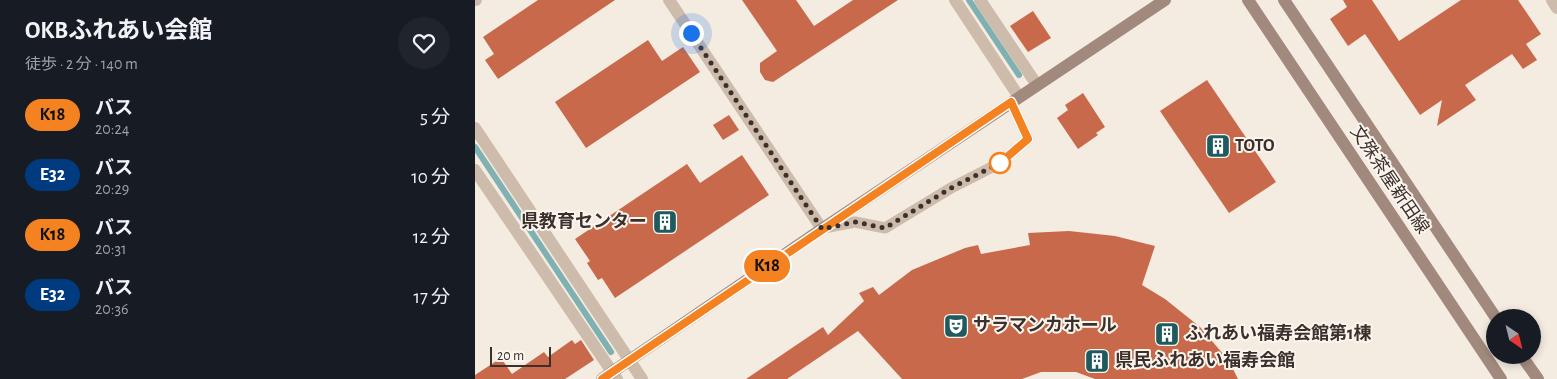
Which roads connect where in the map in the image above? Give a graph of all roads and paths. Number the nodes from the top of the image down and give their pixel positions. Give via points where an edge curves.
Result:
1 (669, 0) edge
2 (955, 0) edge
3 (980, 0) edge
4 (1165, 0) edge
5 (1247, 0) edge
6 (1284, 0) edge
7 (1552, 0) edge
8 (1557, 8) edge
9 (1037, 85) junction
10 (1015, 100) junction
11 (475, 128) edge
12 (475, 170) edge
13 (822, 229) junction
14 (1490, 309) edge
15 (629, 360) junction
16 (1527, 364) edge
17 (610, 377) edge
18 (642, 379) edge
19 (1501, 379) edge
20 (1537, 379) edge

1 - 13 street
2 - 10 street
3 - 9 street
4 - 9 main road
5 - 19 main road, 文殊茶屋新田線
6 - 14 main road, 文殊茶屋新田線
7 - 8 street
9 - 10 main road
10 - 13 main road
10 - 13 lane via 1028,139 1000,163 885,228 855,222
11 - 15 street
12 - 17 street
13 - 15 main road
15 - 17 main road
15 - 18 street
16 - 20 main road

